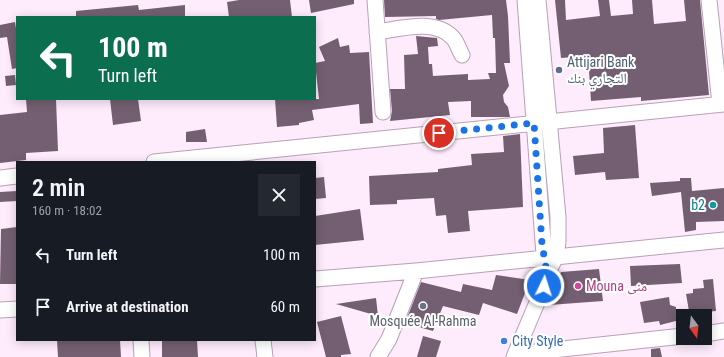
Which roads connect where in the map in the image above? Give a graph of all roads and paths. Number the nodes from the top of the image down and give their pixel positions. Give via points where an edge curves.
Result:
1 (374, 0) edge
2 (525, 0) edge
3 (538, 0) edge
4 (709, 0) edge
5 (377, 32) junction
6 (462, 55) dead end
7 (722, 104) edge
8 (383, 112) dead end
9 (550, 122) junction
10 (534, 123) junction
11 (164, 161) edge
12 (16, 176) edge
13 (0, 178) edge
14 (724, 240) edge
15 (550, 257) junction
16 (416, 271) junction
17 (316, 279) edge
18 (16, 309) edge
19 (0, 310) edge
20 (724, 331) edge
21 (712, 333) edge
22 (676, 337) edge
23 (141, 341) edge
24 (263, 341) edge
25 (515, 356) edge
26 (142, 357) edge
27 (265, 357) edge
28 (378, 357) edge

1 - 5 street
2 - 10 street
3 - 9 street
4 - 7 street
5 - 6 street via 422,26 439,28 453,38
5 - 8 street
7 - 9 street
9 - 10 street
9 - 15 street via 558,242
10 - 11 street
10 - 15 street
12 - 13 street
14 - 15 street
15 - 16 street
15 - 25 street via 544,286
16 - 17 street
16 - 28 street via 389,339
18 - 19 street
20 - 21 street
22 - 25 street
23 - 26 street
24 - 27 street

